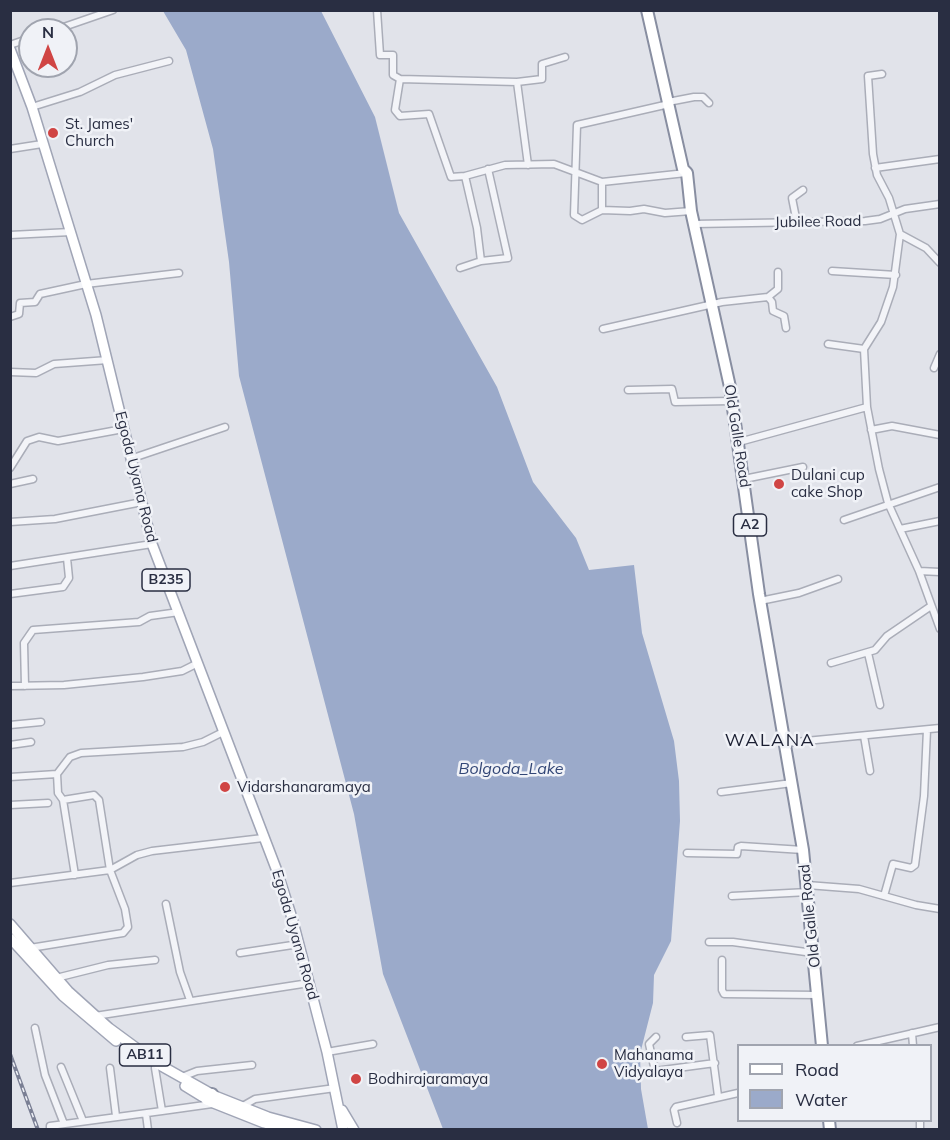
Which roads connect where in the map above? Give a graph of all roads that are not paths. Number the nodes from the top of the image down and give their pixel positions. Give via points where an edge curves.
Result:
1 (113, 10) edge
2 (376, 10) edge
3 (647, 10) edge
4 (78, 22) edge
5 (10, 49) edge
6 (565, 57) dead end
7 (169, 61) dead end
8 (882, 74) dead end
9 (400, 79) junction
10 (517, 82) junction
11 (669, 103) junction
12 (709, 103) dead end
13 (32, 107) junction
14 (42, 144) junction
15 (10, 149) edge
16 (939, 159) edge
17 (528, 165) junction
18 (875, 168) junction
19 (488, 169) junction
20 (577, 171) junction
21 (687, 173) junction
22 (465, 176) junction
23 (602, 182) junction
24 (803, 190) dead end
25 (939, 204) edge
26 (602, 210) junction
27 (691, 211) junction
28 (894, 215) junction
29 (797, 223) junction
30 (694, 224) junction
31 (70, 232) junction
32 (900, 234) junction
33 (10, 236) edge
34 (481, 261) junction
35 (939, 263) edge
36 (460, 268) dead end
37 (832, 271) dead end
38 (778, 272) dead end
39 (179, 273) dead end
40 (896, 275) junction
41 (86, 284) junction
42 (768, 297) junction
43 (713, 304) junction
44 (10, 317) edge
45 (786, 328) dead end
46 (603, 329) dead end
47 (828, 344) dead end
48 (864, 349) junction
49 (939, 354) edge
50 (108, 360) junction
51 (934, 368) dead end
52 (10, 372) edge
53 (628, 390) dead end
54 (731, 401) junction
55 (867, 407) junction
56 (225, 427) dead end
57 (123, 429) junction
58 (871, 430) junction
59 (939, 435) edge
60 (739, 442) junction
61 (130, 459) junction
62 (803, 467) dead end
63 (10, 468) edge
64 (33, 479) dead end
65 (744, 479) junction
66 (10, 484) edge
67 (939, 487) edge
68 (142, 502) junction
69 (888, 503) junction
70 (844, 520) dead end
71 (939, 521) edge
72 (10, 522) edge
73 (900, 530) junction
74 (152, 544) junction
75 (67, 558) junction
76 (10, 566) edge
77 (919, 571) junction
78 (939, 572) edge
79 (838, 579) dead end
80 (10, 594) edge
81 (760, 602) junction
82 (931, 606) junction
83 (179, 612) junction
84 (939, 626) edge
85 (868, 653) junction
86 (198, 663) junction
87 (831, 663) dead end
88 (10, 686) edge
89 (25, 686) junction
90 (880, 705) dead end
91 (42, 722) dead end
92 (10, 725) edge
93 (939, 728) edge
94 (927, 730) junction
95 (223, 732) junction
96 (864, 736) junction
97 (31, 742) dead end
98 (785, 742) junction
99 (10, 745) edge
100 (870, 771) dead end
101 (57, 774) junction
102 (10, 777) edge
103 (792, 783) junction
104 (721, 792) dead end
105 (63, 800) junction
106 (48, 803) dead end
107 (10, 805) edge
108 (263, 838) junction
109 (803, 850) junction
110 (687, 854) dead end
111 (110, 870) junction
112 (75, 874) junction
113 (10, 883) edge
114 (807, 889) junction
115 (732, 896) dead end
116 (884, 896) junction
117 (166, 904) dead end
118 (939, 909) edge
119 (10, 924) edge
120 (10, 938) edge
121 (709, 942) dead end
122 (299, 944) junction
123 (30, 948) junction
124 (240, 953) dead end
125 (814, 953) junction
126 (155, 960) dead end
127 (722, 960) dead end
128 (56, 978) junction
129 (309, 983) junction
130 (818, 995) junction
131 (190, 1000) junction
132 (95, 1016) junction
133 (939, 1027) edge
134 (35, 1028) dead end
135 (912, 1033) junction
136 (656, 1037) dead end
137 (686, 1037) dead end
138 (373, 1044) dead end
139 (822, 1044) edge
140 (865, 1044) edge
141 (913, 1044) edge
142 (327, 1052) junction
143 (715, 1063) junction
144 (252, 1065) dead end
145 (61, 1067) dead end
146 (110, 1068) dead end
147 (155, 1068) junction
148 (182, 1077) junction
149 (335, 1088) junction
150 (737, 1093) edge
151 (718, 1096) junction
152 (211, 1099) junction
153 (339, 1106) junction
154 (242, 1107) junction
155 (162, 1111) junction
156 (146, 1114) junction
157 (116, 1116) junction
158 (83, 1121) junction
159 (677, 1123) dead end
160 (64, 1124) junction
161 (263, 1126) edge
162 (50, 1130) edge
163 (148, 1130) edge
164 (290, 1130) edge
165 (316, 1130) edge
166 (343, 1130) edge
167 (354, 1130) edge

1 - 4 street
2 - 9 street via 380,55 393,55 393,75
3 - 11 highway, Old Galle Road / A2
5 - 13 main road, Egoda Uyana Road / B235
6 - 10 street via 542,64 542,79
7 - 13 street via 116,75 80,92
8 - 18 street via 868,76
9 - 10 street
9 - 22 street via 395,110 400,116 429,114 451,177
10 - 17 street
11 - 12 street via 703,97
11 - 20 street via 577,125
11 - 21 highway, Old Galle Road / A2 via 683,170
13 - 14 main road, Egoda Uyana Road / B235
14 - 15 street
14 - 31 main road, Egoda Uyana Road / B235
16 - 18 street
17 - 19 street
17 - 20 street via 554,164
18 - 28 street
19 - 22 street
19 - 34 street via 508,258
20 - 23 street
20 - 26 street via 573,215 582,220
21 - 23 street
21 - 27 highway, Old Galle Road / A2
22 - 34 street
23 - 26 street
24 - 29 street via 792,198
25 - 28 street, Jubilee Road via 905,209
26 - 27 street
27 - 30 highway, Old Galle Road / A2
28 - 29 street, Jubilee Road via 865,221
28 - 32 street
29 - 30 street, Jubilee Road
30 - 43 highway, Old Galle Road / A2
31 - 33 street
31 - 41 main road, Egoda Uyana Road / B235
32 - 35 street via 926,248
32 - 40 street
34 - 36 street
37 - 40 street
38 - 42 street via 778,290
39 - 41 street
40 - 48 street via 881,322
41 - 44 street via 40,294 35,302 20,303 19,314
41 - 50 main road, Egoda Uyana Road / B235
42 - 43 street
42 - 45 street via 773,311 784,316
43 - 46 street
43 - 54 highway, Old Galle Road / A2
47 - 48 street
48 - 55 street
49 - 51 street
50 - 52 street via 54,364 28,374
50 - 57 main road, Egoda Uyana Road / B235
53 - 54 street via 672,389 675,402
54 - 60 highway, Old Galle Road / A2
55 - 58 street
55 - 60 street
56 - 61 street
57 - 61 main road, Egoda Uyana Road / B235
57 - 63 street via 58,441 39,437 23,443
58 - 59 street via 892,426
58 - 69 street
60 - 65 highway, Old Galle Road / A2
61 - 68 main road, Egoda Uyana Road / B235
62 - 65 street
64 - 66 street
65 - 81 highway, Old Galle Road / A2
67 - 69 street
68 - 72 street via 55,519
68 - 74 main road, Egoda Uyana Road / B235
69 - 70 street
69 - 73 street
71 - 73 street
73 - 77 street
74 - 75 street
74 - 83 main road, Egoda Uyana Road / B235
75 - 76 street
75 - 80 street via 69,578 63,587
77 - 78 street
77 - 82 street
79 - 81 street
81 - 98 highway, Old Galle Road / A2
82 - 84 street
82 - 85 street
83 - 86 main road, Egoda Uyana Road / B235
83 - 89 street via 150,615 139,622 33,630 24,643
85 - 87 street
85 - 90 street
86 - 89 street via 182,670 143,676
86 - 95 main road, Egoda Uyana Road / B235
88 - 89 street
91 - 92 street
93 - 94 street
94 - 96 street
94 - 116 street via 915,865 911,868 893,864
95 - 101 street via 183,747 75,754
95 - 108 main road, Egoda Uyana Road / B235
96 - 98 street
96 - 100 street
97 - 99 street
98 - 103 highway, Old Galle Road / A2
101 - 102 street
101 - 105 street via 58,793
103 - 104 street
103 - 109 highway, Old Galle Road / A2
105 - 111 street via 97,797
105 - 112 street
106 - 107 street
108 - 111 street via 152,851
108 - 122 main road, Egoda Uyana Road / B235
109 - 110 street via 741,846 737,854
109 - 114 highway, Old Galle Road / A2
111 - 112 street
111 - 123 street via 125,909 127,931
112 - 113 street
114 - 115 street
114 - 116 street via 859,889
114 - 125 highway, Old Galle Road / A2
116 - 118 street
117 - 131 street
119 - 123 main road, AB11
120 - 147 main road, AB11 via 63,996 102,1031
121 - 125 street
122 - 124 street
122 - 129 main road, Egoda Uyana Road / B235
123 - 128 main road, AB11
125 - 130 highway, Old Galle Road / A2
126 - 128 street via 108,965
127 - 130 street via 724,994
128 - 132 main road, AB11
129 - 131 street
129 - 142 main road, Egoda Uyana Road / B235
130 - 139 highway, Old Galle Road / A2
131 - 132 street
132 - 148 main road, AB11 via 158,1064
133 - 135 street
134 - 160 street via 45,1075
135 - 140 street
135 - 141 street
136 - 143 street via 649,1044 655,1071
137 - 143 street via 710,1035
138 - 142 street
142 - 149 main road, Egoda Uyana Road / B235
143 - 151 street
144 - 148 street via 197,1071
145 - 158 street
146 - 157 street
147 - 152 main road, AB11
147 - 155 street
148 - 152 main road, AB11
149 - 153 main road, Egoda Uyana Road / B235
149 - 154 street via 255,1099
150 - 151 street
151 - 159 street via 676,1107
152 - 154 main road, AB11
152 - 155 street
152 - 161 main road, AB11
153 - 166 main road, Egoda Uyana Road / B235
153 - 167 main road, Egoda Uyana Road / B235
154 - 165 main road, AB11
155 - 156 street
156 - 157 street
156 - 163 street
157 - 158 street
158 - 160 street
160 - 162 street via 50,1126
161 - 164 main road, AB11

